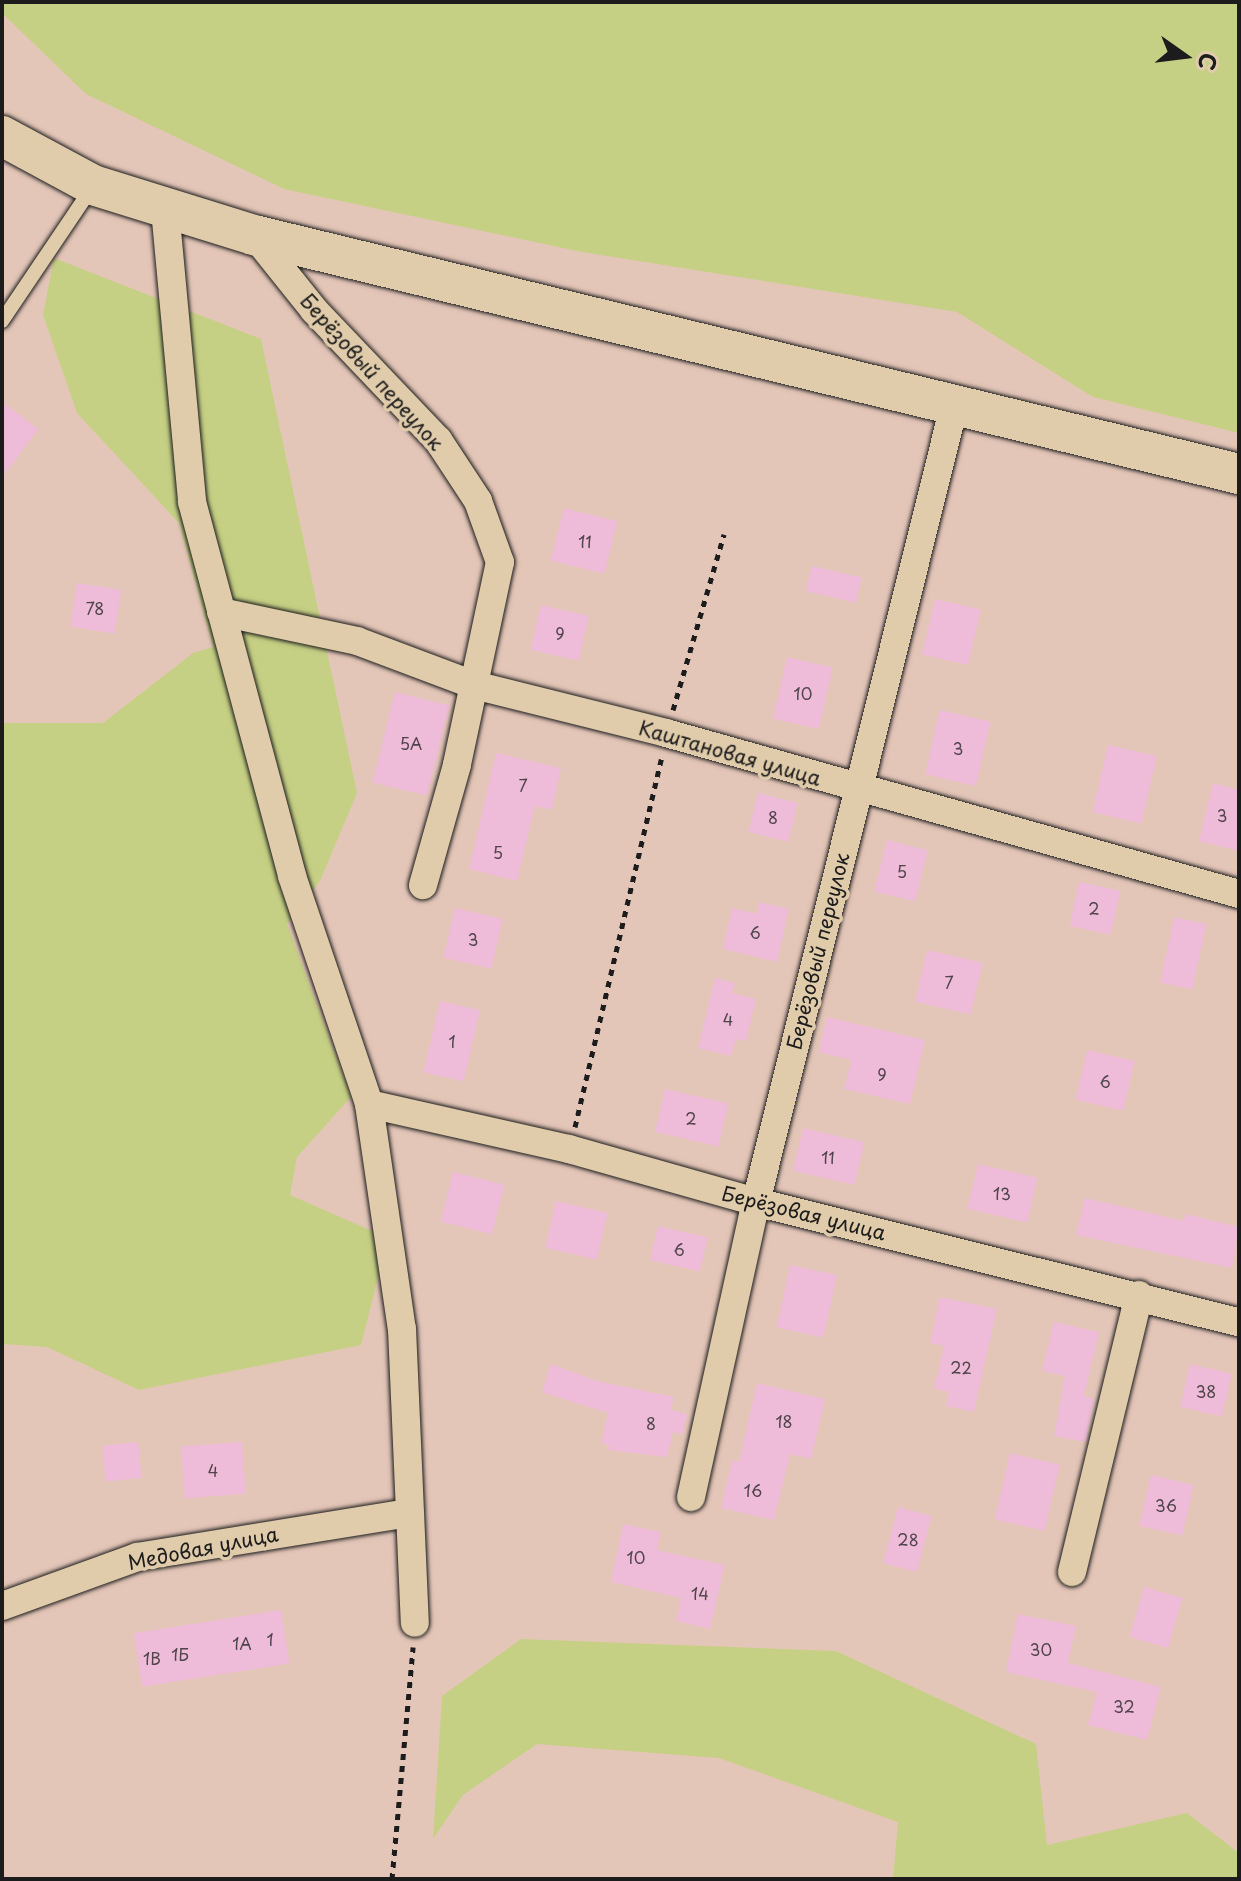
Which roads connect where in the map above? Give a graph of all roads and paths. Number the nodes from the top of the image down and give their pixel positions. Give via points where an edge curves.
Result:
1 (16, 145) edge
2 (93, 185) junction
3 (165, 209) junction
4 (254, 235) junction
5 (2, 321) edge
6 (954, 406) junction
7 (1239, 474) edge
8 (724, 534) dead end
9 (221, 612) junction
10 (474, 685) junction
11 (666, 733) junction
12 (857, 789) junction
13 (423, 885) dead end
14 (1239, 894) edge
15 (369, 1104) junction
16 (569, 1149) junction
17 (756, 1202) junction
18 (1139, 1295) junction
19 (1239, 1322) edge
20 (691, 1497) dead end
21 (409, 1513) junction
22 (1072, 1572) dead end
23 (2, 1606) edge
24 (415, 1623) joint
25 (392, 1879) edge

1 - 2 main road
2 - 3 main road
2 - 5 lane
3 - 4 main road
3 - 9 street via 192,502
4 - 6 main road
4 - 10 street, Берёзовый переулок via 314,310 438,440 478,501 500,562
6 - 7 main road
6 - 12 street, Берёзовый переулок
8 - 11 path
9 - 10 street, Каштановая улица via 357,641
9 - 15 street via 292,876
10 - 11 street, Каштановая улица
10 - 13 street, Берёзовый переулок
11 - 12 street, Каштановая улица
11 - 16 path
12 - 14 street, Каштановая улица
12 - 17 street, Берёзовый переулок
15 - 16 street, Берёзовая улица
15 - 21 street via 402,1329
16 - 17 street, Берёзовая улица
17 - 18 street, Берёзовая улица
17 - 20 street, Берёзовый переулок
18 - 19 street, Берёзовая улица
18 - 22 street
21 - 23 street, Медовая улица via 137,1557
21 - 24 street
24 - 25 path

